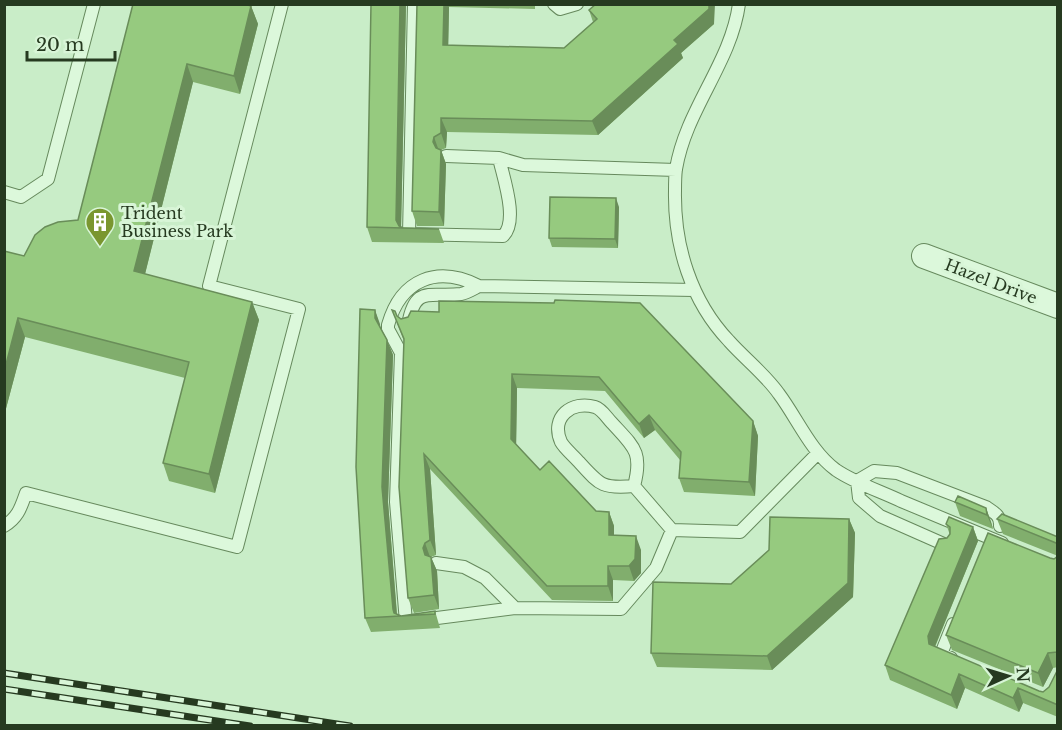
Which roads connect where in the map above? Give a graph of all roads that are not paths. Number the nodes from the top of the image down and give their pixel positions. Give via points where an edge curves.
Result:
1 (94, 4) edge
2 (282, 4) edge
3 (414, 4) edge
4 (554, 4) edge
5 (577, 4) edge
6 (739, 4) edge
7 (446, 156) dead end
8 (499, 158) junction
9 (676, 170) junction
10 (4, 192) edge
11 (924, 256) dead end
12 (478, 286) junction
13 (694, 290) junction
14 (1058, 306) edge
15 (408, 325) edge
16 (818, 453) junction
17 (857, 481) junction
18 (634, 486) junction
19 (4, 526) edge
20 (1000, 526) edge
21 (672, 530) junction
22 (948, 546) edge
23 (1010, 546) edge
24 (436, 563) dead end
25 (515, 608) junction
26 (958, 611) edge
27 (962, 662) edge

1 - 10 lane via 48,179 21,197
2 - 19 lane via 209,286 298,309 237,547 26,492 13,521
3 - 8 lane via 409,234 503,236 511,222
4 - 5 lane via 560,9
6 - 9 lane via 729,44 700,99
7 - 8 lane
8 - 9 lane via 523,165
9 - 13 lane via 676,231
11 - 14 street, Hazel Drive
12 - 13 lane
12 - 15 lane via 462,294 430,293 421,297 410,313
12 - 25 lane via 464,279 426,279 410,286 399,297 387,329 401,353 396,502 406,622
13 - 16 lane via 728,340 777,391
16 - 17 lane via 835,469
16 - 21 lane via 740,532
17 - 20 lane via 874,471 897,473 986,507 997,514
17 - 22 lane via 859,498 880,516
17 - 23 lane via 986,543
18 - 18 lane via 616,488 599,484 562,444 558,429 568,409 583,405 598,408 635,448 638,469
18 - 21 lane
21 - 25 lane via 656,568 621,609
24 - 25 lane via 464,567 485,578
26 - 27 lane via 940,654

